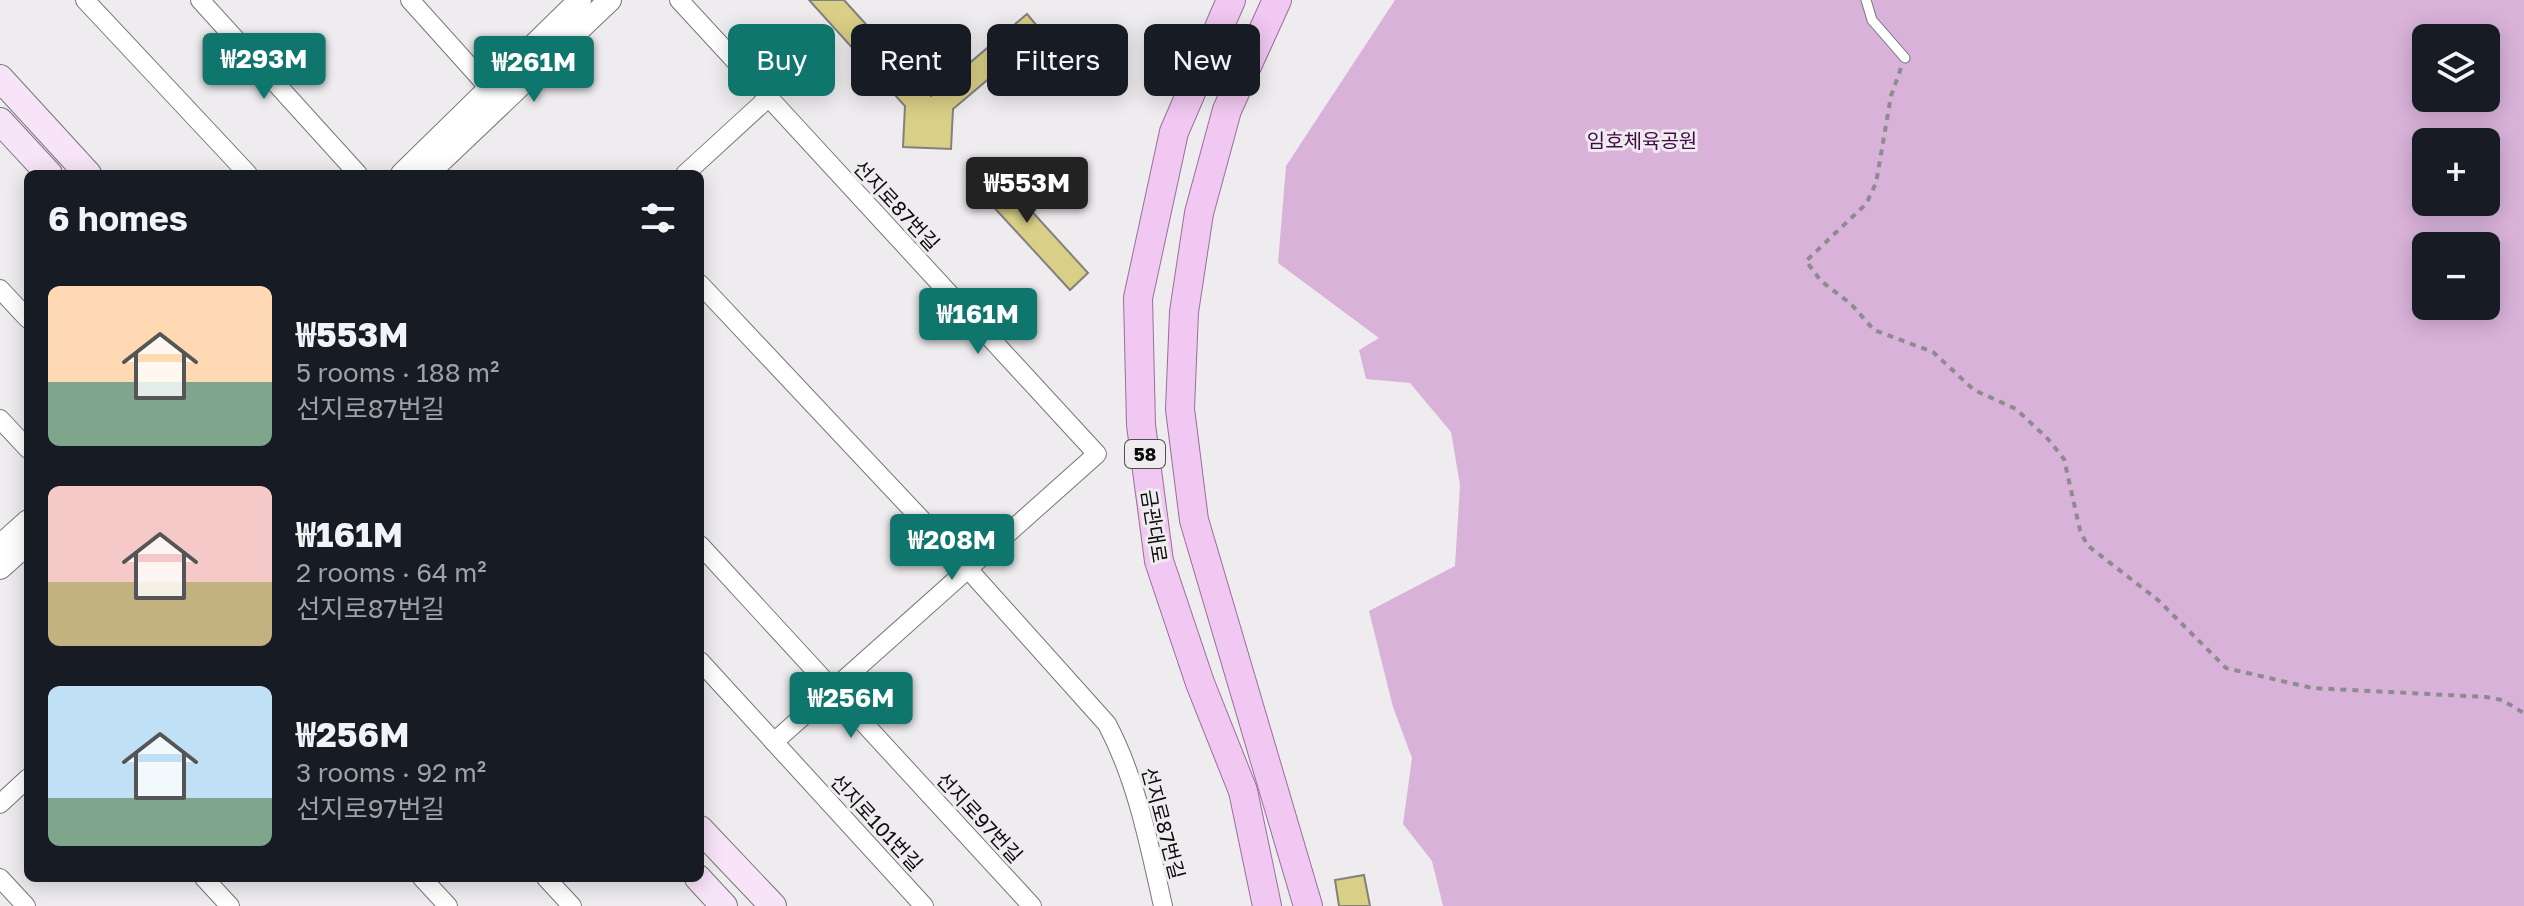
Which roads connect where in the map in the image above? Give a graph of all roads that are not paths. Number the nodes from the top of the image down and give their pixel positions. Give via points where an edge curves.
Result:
1 (85, 0) edge
2 (200, 0) edge
3 (410, 0) edge
4 (580, 0) edge
5 (610, 0) edge
6 (679, 0) edge
7 (1231, 0) edge
8 (1277, 0) edge
9 (1866, 0) edge
10 (1905, 58) road end
11 (0, 78) edge
12 (490, 89) junction
13 (769, 97) junction
14 (0, 121) edge
15 (45, 170) edge
16 (84, 170) edge
17 (244, 170) edge
18 (354, 170) edge
19 (406, 170) edge
20 (431, 170) edge
21 (689, 170) edge
22 (704, 288) edge
23 (0, 289) edge
24 (24, 315) edge
25 (0, 419) edge
26 (24, 445) edge
27 (24, 525) edge
28 (0, 546) edge
29 (24, 547) edge
30 (704, 549) edge
31 (0, 568) edge
32 (968, 569) junction
33 (704, 665) edge
34 (833, 690) junction
35 (774, 742) junction
36 (24, 782) edge
37 (0, 804) edge
38 (704, 833) edge
39 (0, 878) edge
40 (208, 882) edge
41 (426, 882) edge
42 (550, 882) edge
43 (702, 882) edge
44 (26, 906) edge
45 (230, 906) edge
46 (448, 906) edge
47 (572, 906) edge
48 (724, 906) edge
49 (773, 906) edge
50 (924, 906) edge
51 (1032, 906) edge
52 (1163, 906) edge
53 (1267, 906) edge
54 (1308, 906) edge

1 - 17 street
2 - 18 street
3 - 12 street
4 - 12 street
5 - 20 street
6 - 13 street, 선지로87번길
7 - 53 main road, 금관대로 / 58 via 1174,132 1138,298 1141,425 1159,561 1243,791
8 - 54 main road, 금관대로 / 58 via 1227,110 1199,213 1184,312 1180,409 1194,520
9 - 10 lane via 1872,20
11 - 16 main road
12 - 19 street
13 - 21 street
13 - 32 street, 선지로87번길 via 1097,454
14 - 15 main road
22 - 32 street, 선지로87번길
23 - 24 street
25 - 26 street
27 - 28 street
29 - 31 street
30 - 34 street, 선지로97번길
32 - 34 street, 선지로87번길
32 - 52 street, 선지로87번길 via 1107,724 1143,821
33 - 35 street, 선지로101번길
34 - 35 street, 선지로87번길
34 - 51 street, 선지로97번길
35 - 50 street, 선지로101번길
36 - 37 street
38 - 49 main road
39 - 44 street
40 - 45 street
41 - 46 street
42 - 47 street
43 - 48 main road

